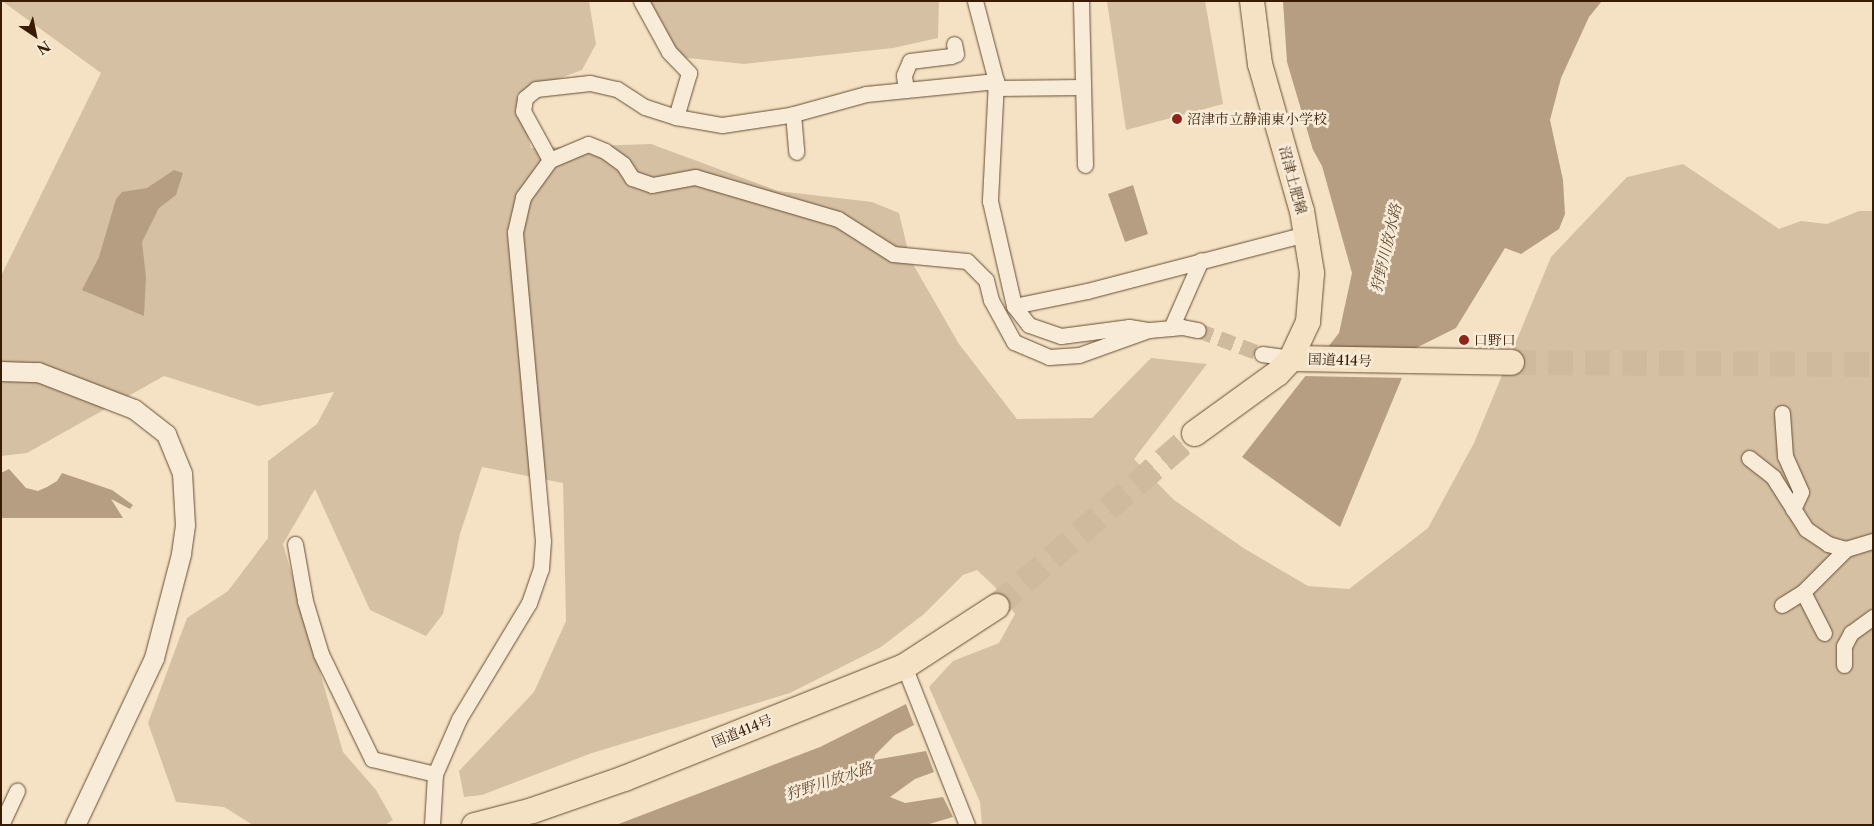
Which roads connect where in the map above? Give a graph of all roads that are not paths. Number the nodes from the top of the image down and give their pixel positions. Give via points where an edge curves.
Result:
1 (641, 1) edge
2 (975, 1) edge
3 (1081, 1) edge
4 (1252, 1) edge
5 (954, 44) dead end
6 (996, 84) junction
7 (1083, 87) junction
8 (906, 90) junction
9 (793, 114) junction
10 (676, 117) junction
11 (796, 152) dead end
12 (550, 160) junction
13 (1085, 165) dead end
14 (1306, 234) junction
15 (1201, 260) junction
16 (1014, 306) junction
17 (1171, 328) junction
18 (1149, 330) junction
19 (1198, 330) tunnel mouth
20 (1262, 354) tunnel mouth
21 (1301, 359) junction
22 (1511, 362) tunnel mouth
23 (1, 371) edge
24 (1782, 413) dead end
25 (1194, 433) tunnel mouth
26 (1749, 458) dead end
27 (1793, 509) junction
28 (1873, 541) edge
29 (294, 544) dead end
30 (1846, 549) junction
31 (1803, 592) junction
32 (1782, 605) dead end
33 (996, 606) tunnel mouth
34 (1873, 617) edge
35 (1824, 633) dead end
36 (1844, 665) dead end
37 (904, 666) junction
38 (435, 774) junction
39 (17, 791) dead end
40 (1, 825) edge
41 (74, 825) edge
42 (432, 825) edge
43 (474, 825) edge
44 (967, 825) edge

1 - 10 street via 677,65 689,73
2 - 6 street
3 - 7 street
4 - 14 main road, 沼津土肥線 via 1260,64
5 - 8 street via 956,54 951,56 910,61 904,75
6 - 7 street
6 - 8 street
6 - 16 street via 990,201
7 - 13 street
8 - 9 street via 866,94
9 - 10 street via 722,125
9 - 11 street
10 - 12 street via 645,107 618,89 590,83 536,89 525,98 523,110
12 - 18 street via 588,144 623,164 632,178 652,186 695,177 838,219 893,254 967,261 986,280 991,300 1014,342 1049,357 1079,355
12 - 38 street via 523,197 515,232 543,541 541,569 530,602 459,719
14 - 15 street
14 - 21 main road, 沼津土肥線 via 1312,300
15 - 16 street via 1087,291
15 - 17 street
16 - 18 street via 1029,325 1061,336 1129,327
17 - 18 street
17 - 19 street
20 - 21 street
21 - 22 highway, 国道414号
21 - 25 highway, 国道414号
23 - 41 street via 38,372 134,409 166,434 182,473 185,525 181,554 154,658
24 - 27 street via 1782,444 1801,492
26 - 27 street via 1768,471
27 - 30 street via 1806,529 1817,538
28 - 30 street
29 - 38 street via 305,601 321,654 372,759
30 - 31 street
31 - 32 street
31 - 35 street
33 - 37 highway, 国道414号
34 - 36 street via 1851,633 1844,646
37 - 43 highway, 国道414号 via 624,778 532,810
37 - 44 street
38 - 42 street
39 - 40 street

